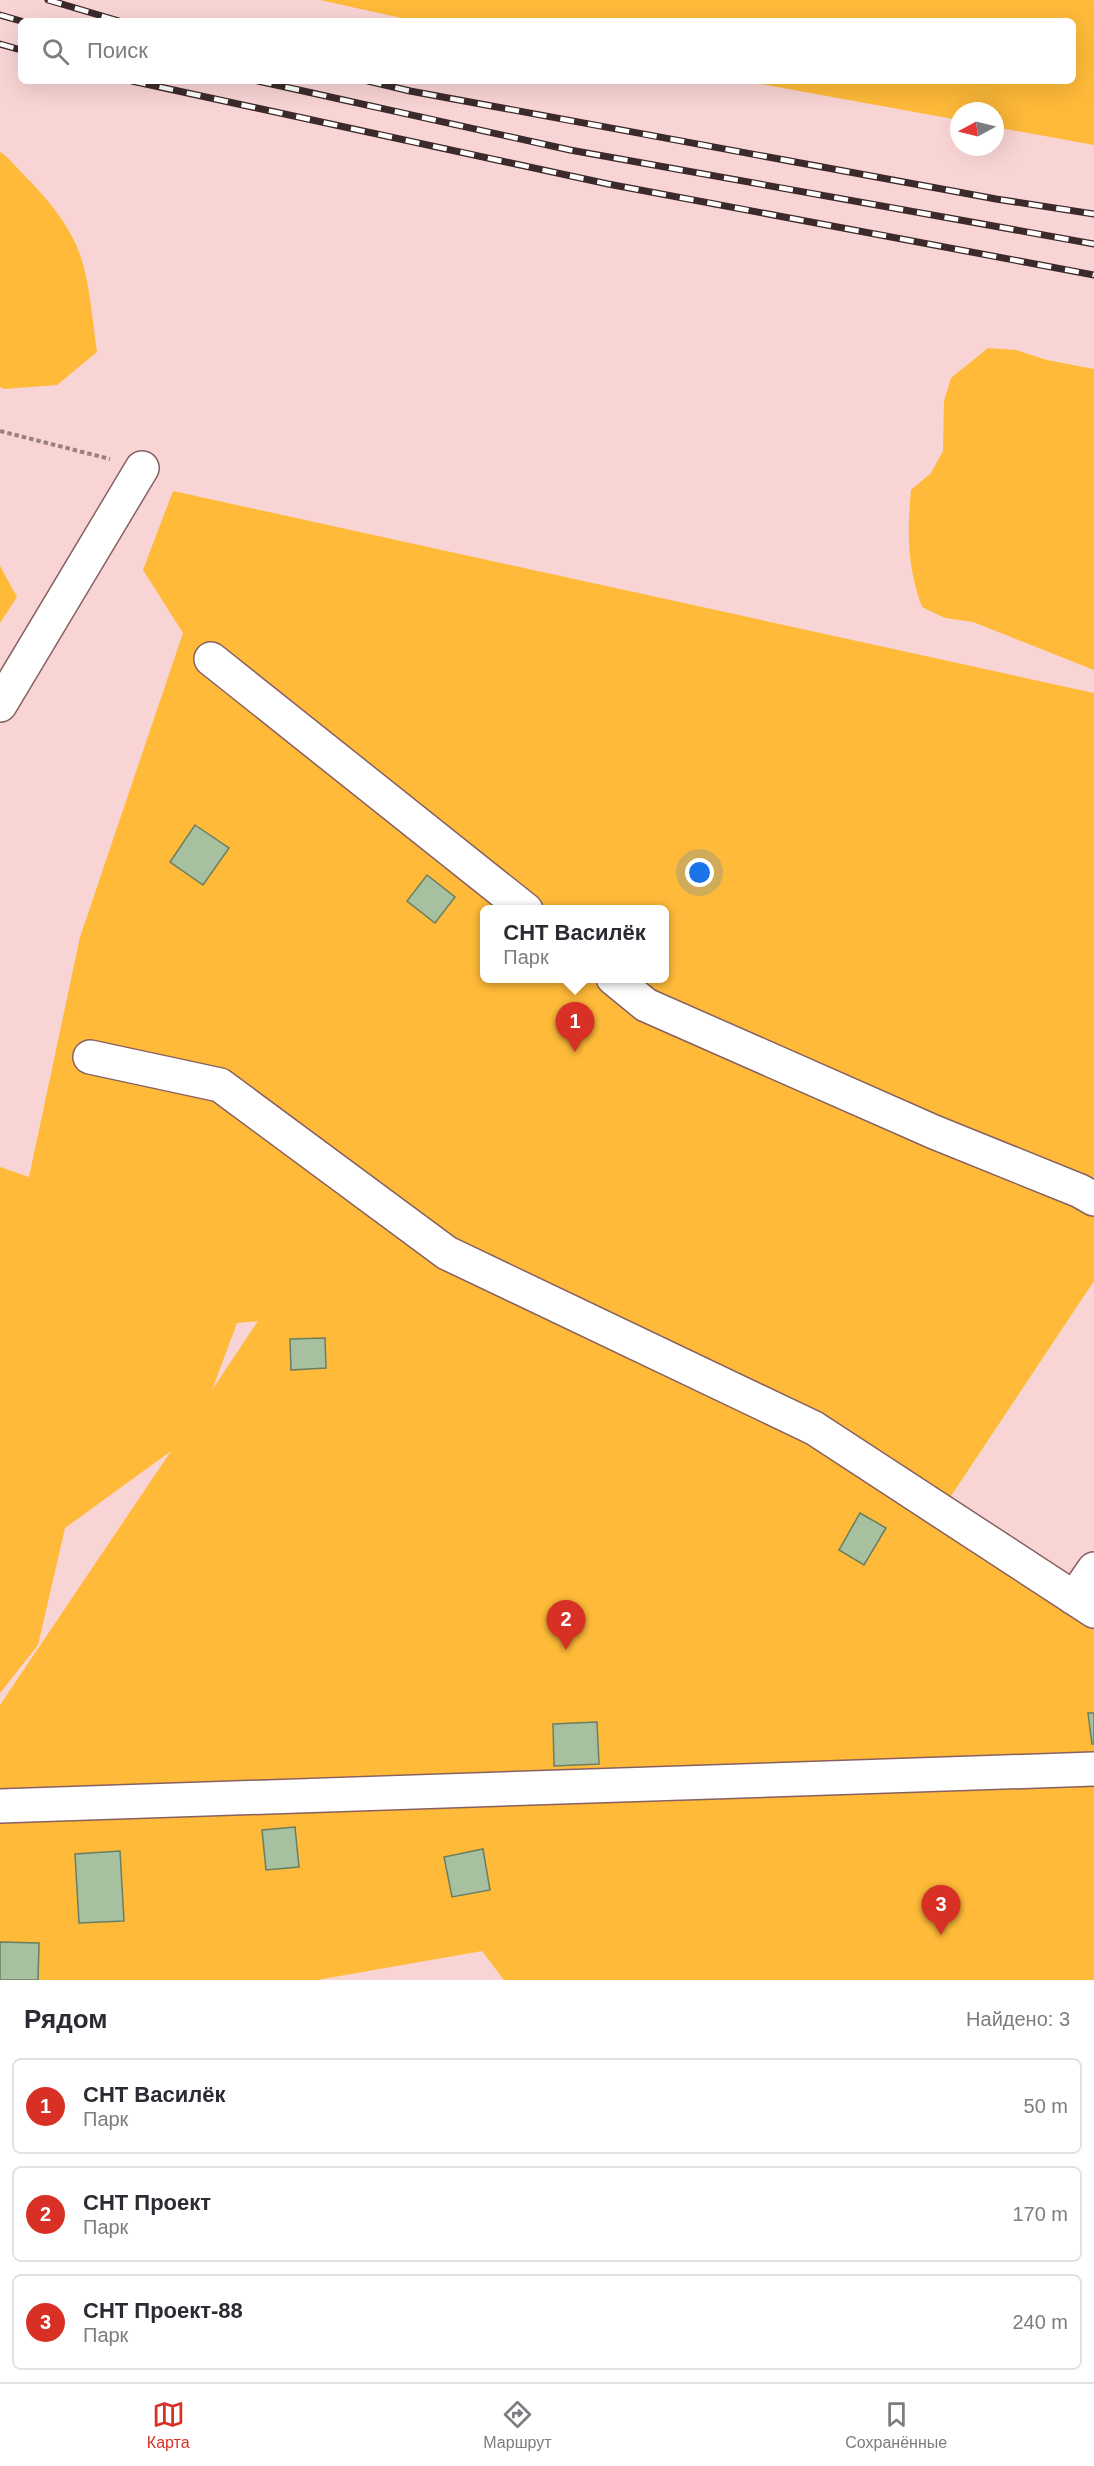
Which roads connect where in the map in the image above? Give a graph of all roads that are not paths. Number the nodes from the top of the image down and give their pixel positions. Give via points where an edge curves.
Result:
1 (142, 468) road end
2 (211, 659) dead end
3 (0, 705) edge
4 (521, 905) edge
5 (619, 983) edge
6 (90, 1057) dead end
7 (1094, 1199) edge
8 (1094, 1569) edge
9 (1084, 1604) edge
10 (1094, 1769) edge
11 (0, 1806) edge

1 - 3 lane
2 - 4 lane
5 - 7 lane via 646,1005
6 - 9 lane via 220,1085 447,1252 814,1428
8 - 9 lane
10 - 11 lane

